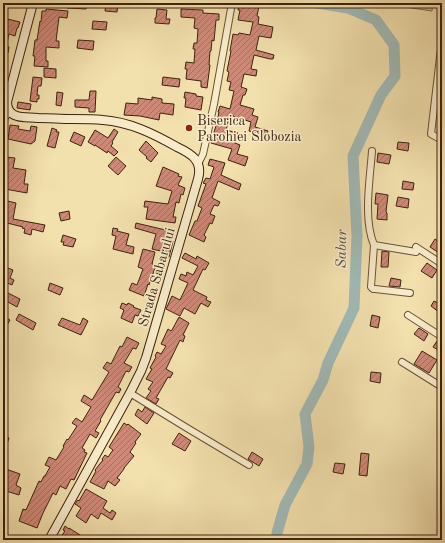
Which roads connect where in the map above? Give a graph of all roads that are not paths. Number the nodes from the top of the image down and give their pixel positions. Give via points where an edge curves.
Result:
1 (33, 3) edge
2 (232, 3) edge
3 (442, 40) edge
4 (6, 113) edge
5 (3, 125) edge
6 (442, 140) edge
7 (372, 151) dead end
8 (198, 164) junction
9 (374, 245) junction
10 (442, 264) edge
11 (410, 293) dead end
12 (408, 315) dead end
13 (442, 337) edge
14 (402, 362) dead end
15 (442, 387) edge
16 (130, 393) junction
17 (249, 465) dead end
18 (49, 540) edge

1 - 4 main road
2 - 8 street, Strada Sabarului via 214,104 203,154
3 - 6 street via 431,134
4 - 5 street
4 - 8 main road via 21,117 103,120 127,124 148,131 182,149 193,156
7 - 9 street via 368,211
8 - 16 main road, Strada Sabarului via 198,179 146,358
9 - 10 street via 416,250
9 - 11 street via 372,289
12 - 13 street
14 - 15 street
16 - 17 street
16 - 18 main road, Strada Sabarului

